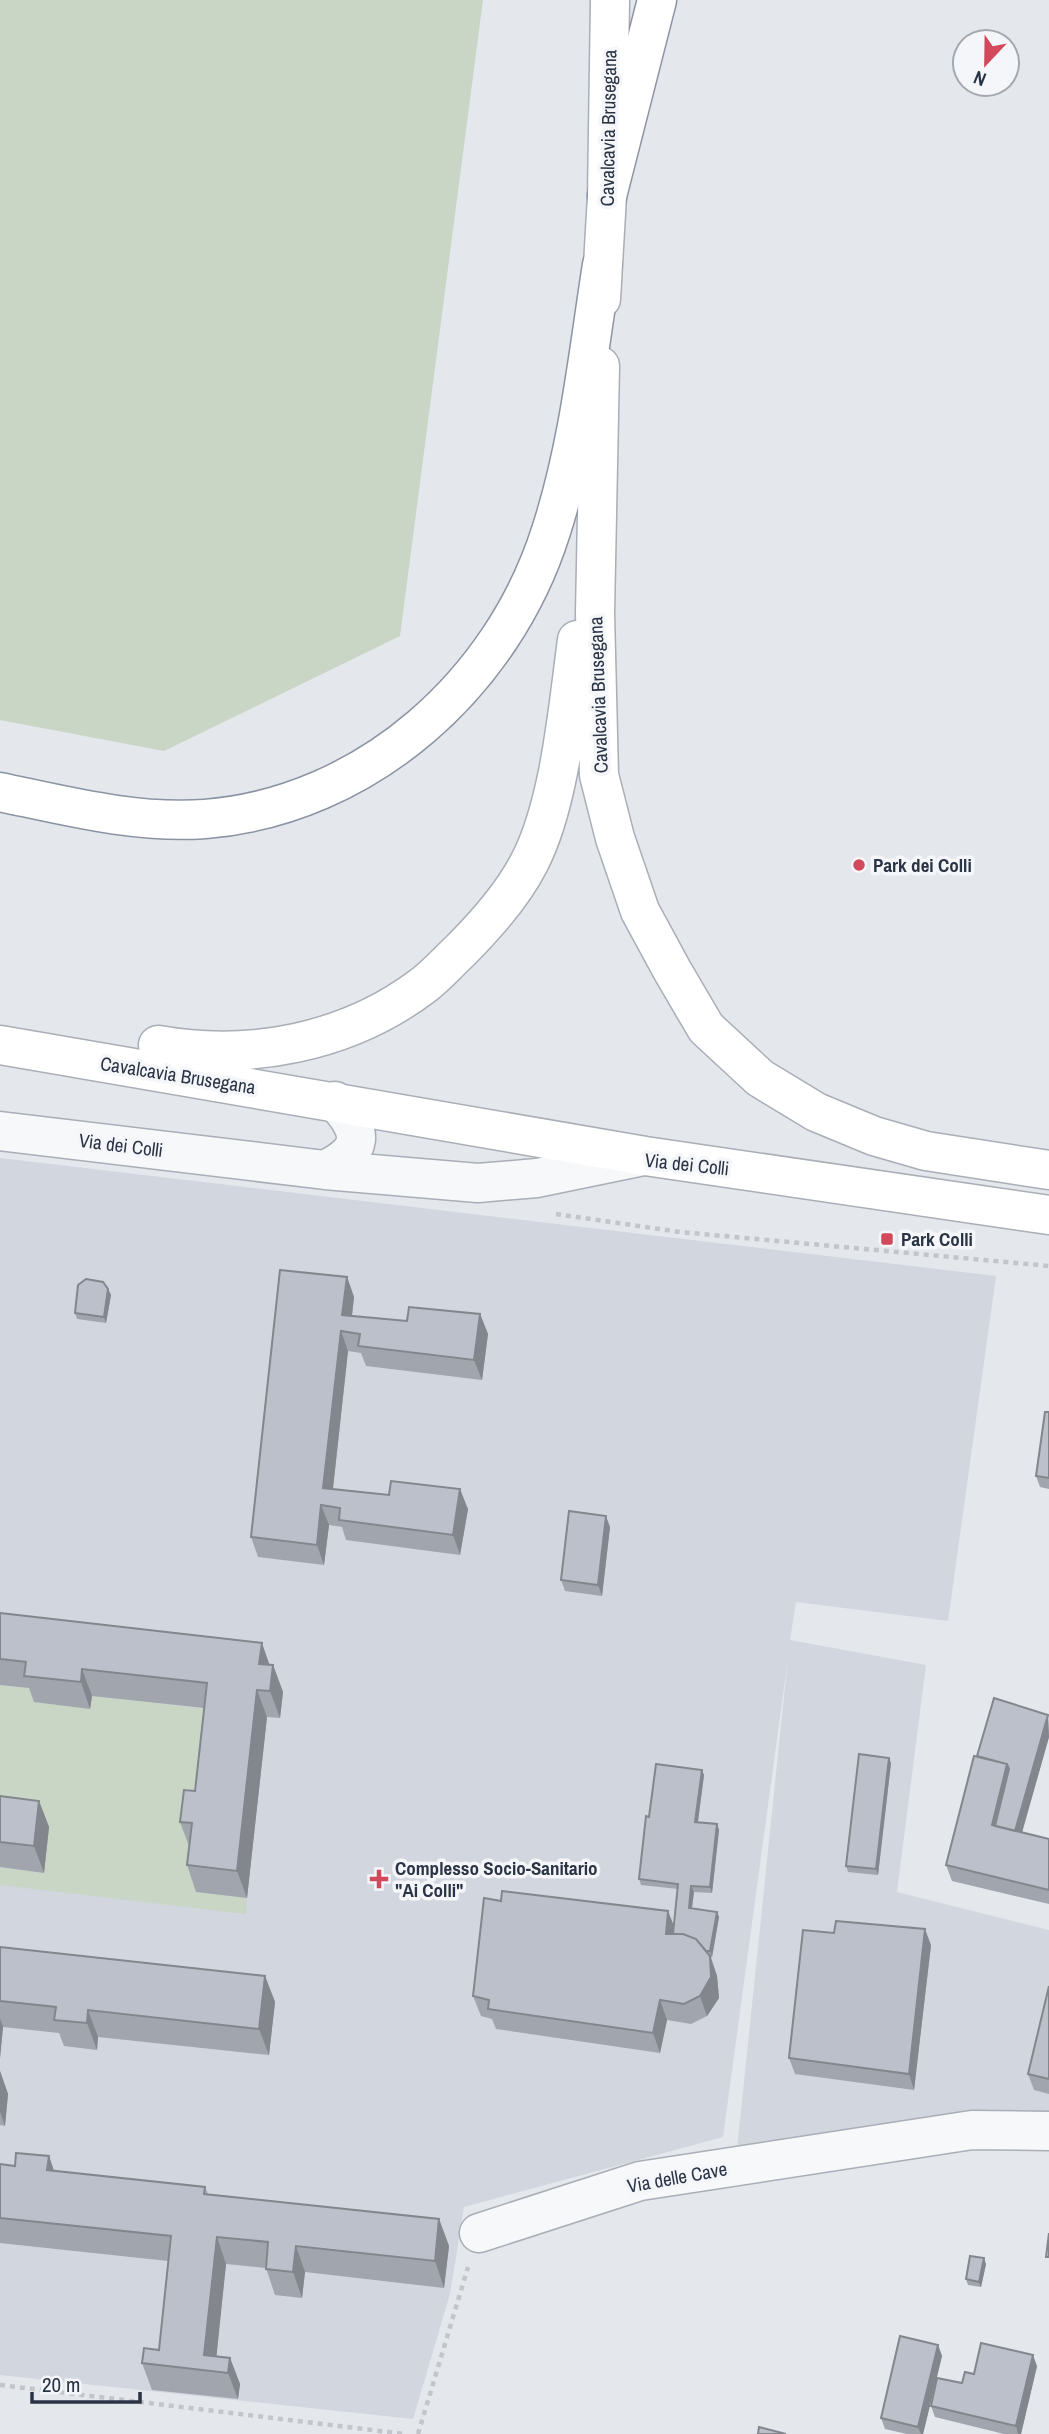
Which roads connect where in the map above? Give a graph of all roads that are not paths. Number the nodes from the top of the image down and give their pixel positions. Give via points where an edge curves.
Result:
1 (610, 0) edge
2 (657, 0) edge
3 (607, 195) junction
4 (602, 265) junction
5 (596, 516) junction
6 (0, 792) edge
7 (0, 1026) edge
8 (0, 1045) edge
9 (335, 1101) junction
10 (0, 1131) edge
11 (645, 1156) junction
12 (325, 1170) junction
13 (1049, 1170) edge
14 (1049, 1215) edge
15 (1049, 2131) edge
16 (478, 2233) road end

1 - 3 main road, Cavalcavia Brusegana
2 - 3 main road
3 - 4 main road, Cavalcavia Brusegana
4 - 5 main road, Cavalcavia Brusegana
4 - 6 main road via 569,470 551,534 526,594 479,669 411,738 368,766 307,794 205,819 151,819
5 - 7 main road via 555,782 530,862 478,933 422,987 324,1037 265,1049 201,1053 58,1029
5 - 13 main road, Cavalcavia Brusegana via 599,775 640,911 706,1028 760,1078 816,1112 926,1151
8 - 9 main road, Cavalcavia Brusegana
9 - 11 main road, Cavalcavia Brusegana
9 - 12 street via 352,1119 355,1144 348,1158
10 - 12 street, Via dei Colli
11 - 12 street, Via dei Colli via 537,1178 478,1183
11 - 14 main road, Via dei Colli
15 - 16 street, Via delle Cave via 972,2130 640,2181

